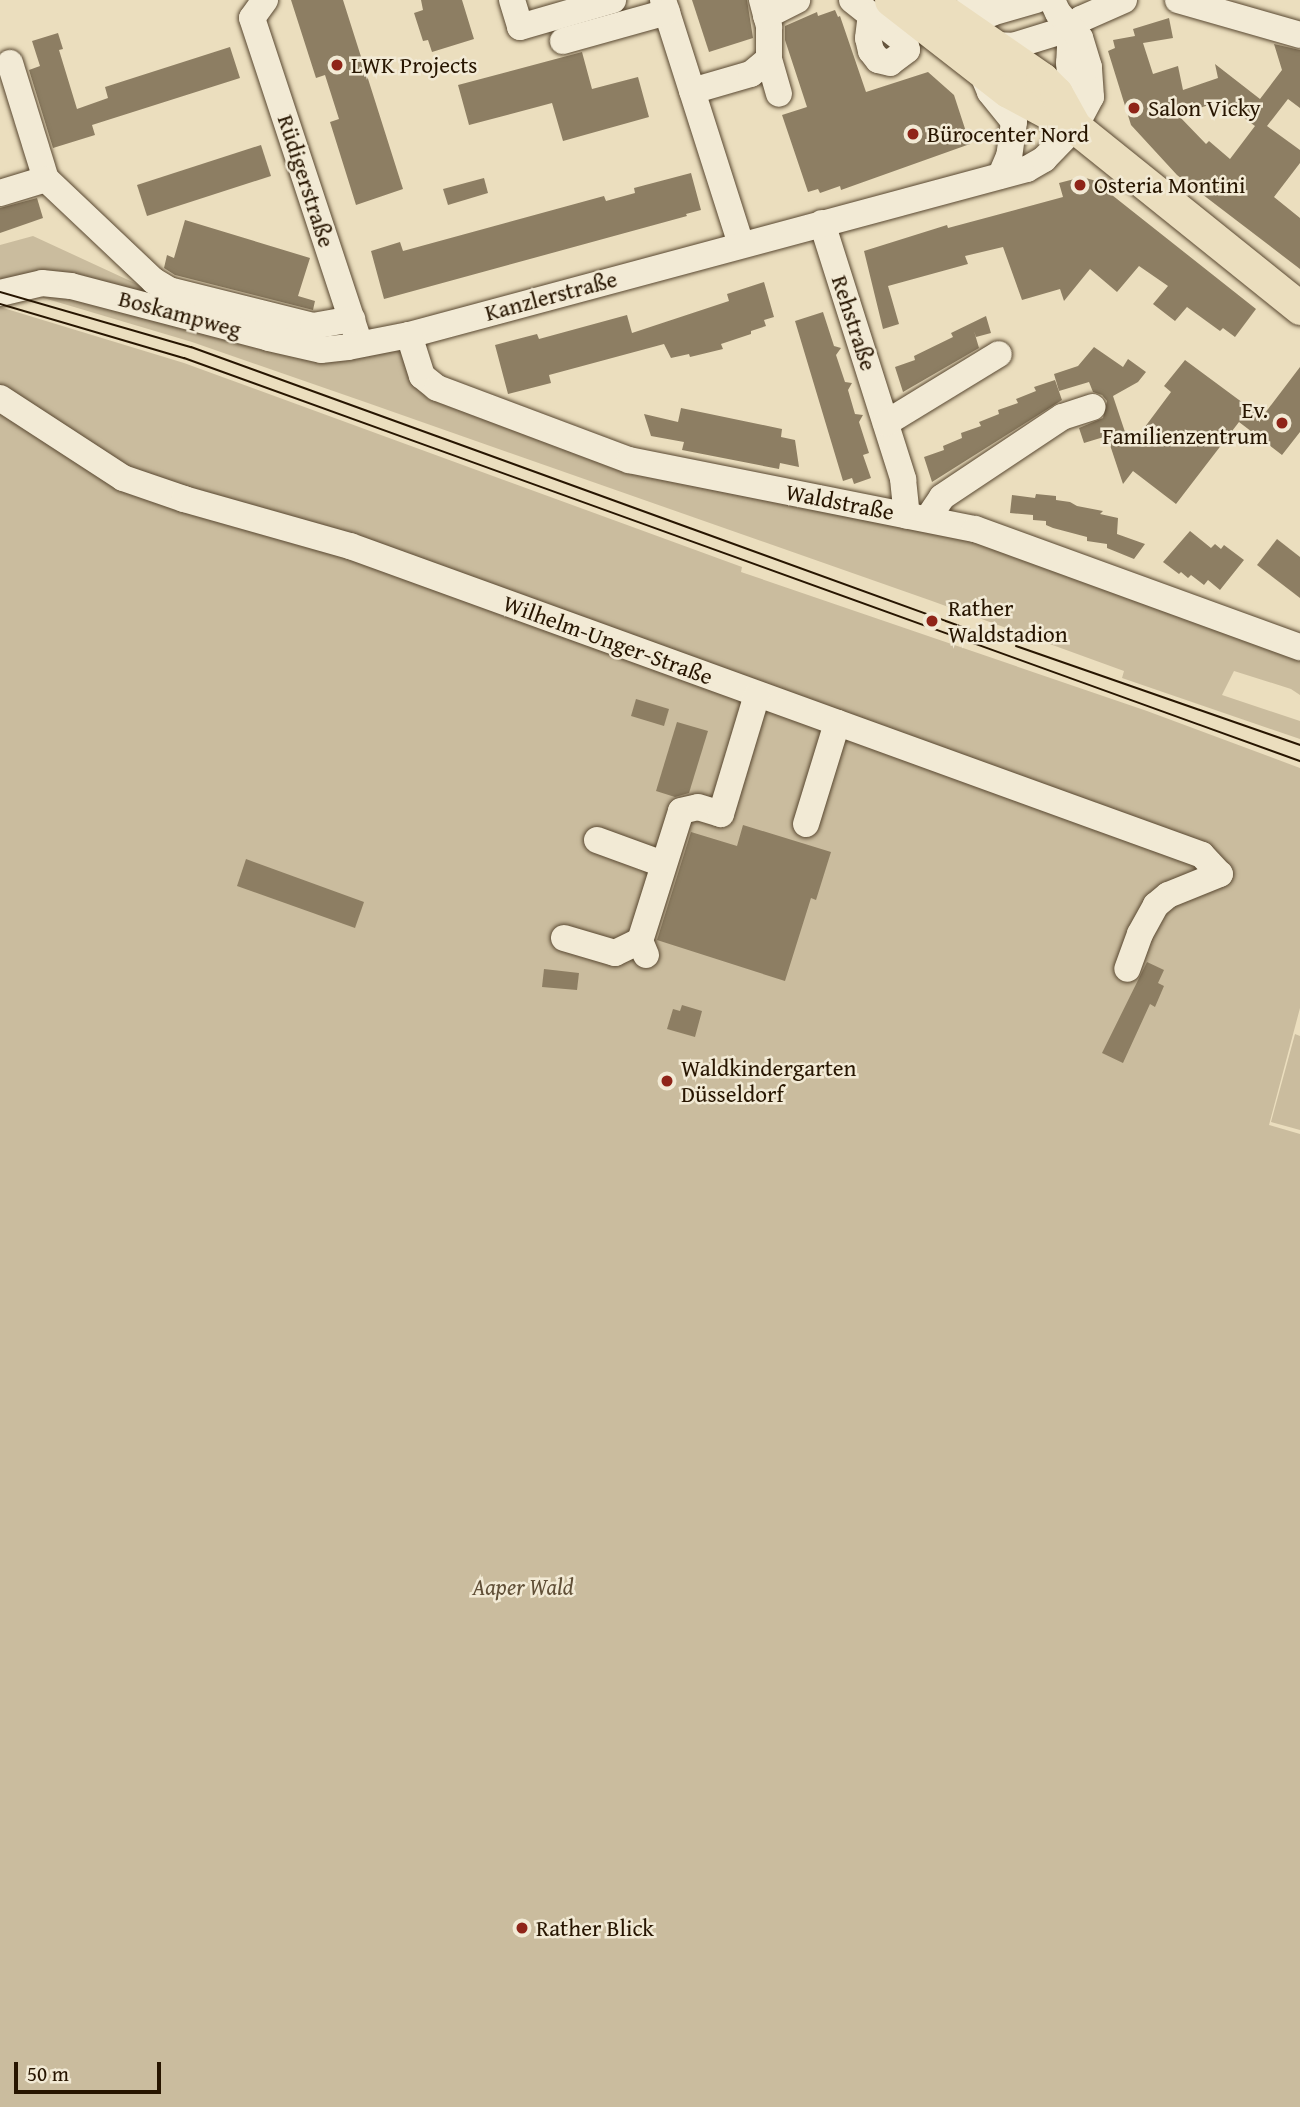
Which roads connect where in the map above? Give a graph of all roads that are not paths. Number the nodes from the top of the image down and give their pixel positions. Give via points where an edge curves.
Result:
1 (512, 0) edge
2 (613, 0) edge
3 (797, 0) edge
4 (928, 0) edge
5 (970, 0) edge
6 (1035, 0) edge
7 (1052, 0) edge
8 (1124, 0) edge
9 (1178, 0) edge
10 (871, 5) edge
11 (665, 6) edge
12 (764, 8) edge
13 (258, 9) edge
14 (1079, 22) junction
15 (1300, 35) edge
16 (563, 41) dead end
17 (769, 59) junction
18 (986, 59) junction
19 (10, 63) dead end
20 (692, 91) junction
21 (779, 94) dead end
22 (1075, 127) junction
23 (1001, 175) junction
24 (46, 179) junction
25 (0, 193) edge
26 (822, 223) junction
27 (741, 244) junction
28 (0, 293) edge
29 (1300, 308) edge
30 (352, 319) junction
31 (409, 335) junction
32 (360, 344) junction
33 (999, 354) dead end
34 (0, 398) edge
35 (1092, 407) dead end
36 (886, 423) junction
37 (918, 517) junction
38 (1300, 647) edge
39 (757, 695) junction
40 (837, 723) junction
41 (806, 824) dead end
42 (597, 840) dead end
43 (663, 864) junction
44 (564, 938) dead end
45 (1127, 969) dead end

1 - 2 street via 520,27
3 - 12 street
4 - 18 main road
5 - 6 street via 991,13
7 - 14 street
8 - 14 street
9 - 15 street
10 - 18 main road
11 - 16 street
11 - 20 street
12 - 17 street
13 - 30 street, Rüdigerstraße
14 - 18 street
14 - 22 street via 1069,63
17 - 20 street via 751,74
17 - 21 street
18 - 22 main road via 1034,106
18 - 23 street via 990,92 1014,122
19 - 24 street
20 - 27 street
22 - 23 street, Kanzlerstraße via 1037,164
22 - 29 main road
23 - 26 street, Kanzlerstraße
24 - 25 street
24 - 30 street via 169,290 313,326
26 - 27 street, Kanzlerstraße
26 - 36 street, Rehstraße
27 - 31 street, Kanzlerstraße
28 - 32 street, Boskampweg via 42,283 71,286 321,350
30 - 32 street, Rüdigerstraße
31 - 32 street, Kanzlerstraße
31 - 37 street, Waldstraße via 422,376 437,388 629,460
33 - 36 street
34 - 39 street, Wilhelm-Unger-Straße via 123,478 350,546
35 - 37 street via 1062,417
36 - 37 street, Rehstraße
37 - 38 street, Waldstraße via 975,528
39 - 40 street, Wilhelm-Unger-Straße
39 - 43 street via 721,814 698,807 681,811
40 - 41 street
40 - 45 street, Wilhelm-Unger-Straße via 1202,855 1220,874 1168,895 1156,905
42 - 43 street
43 - 44 street via 643,948 615,953

